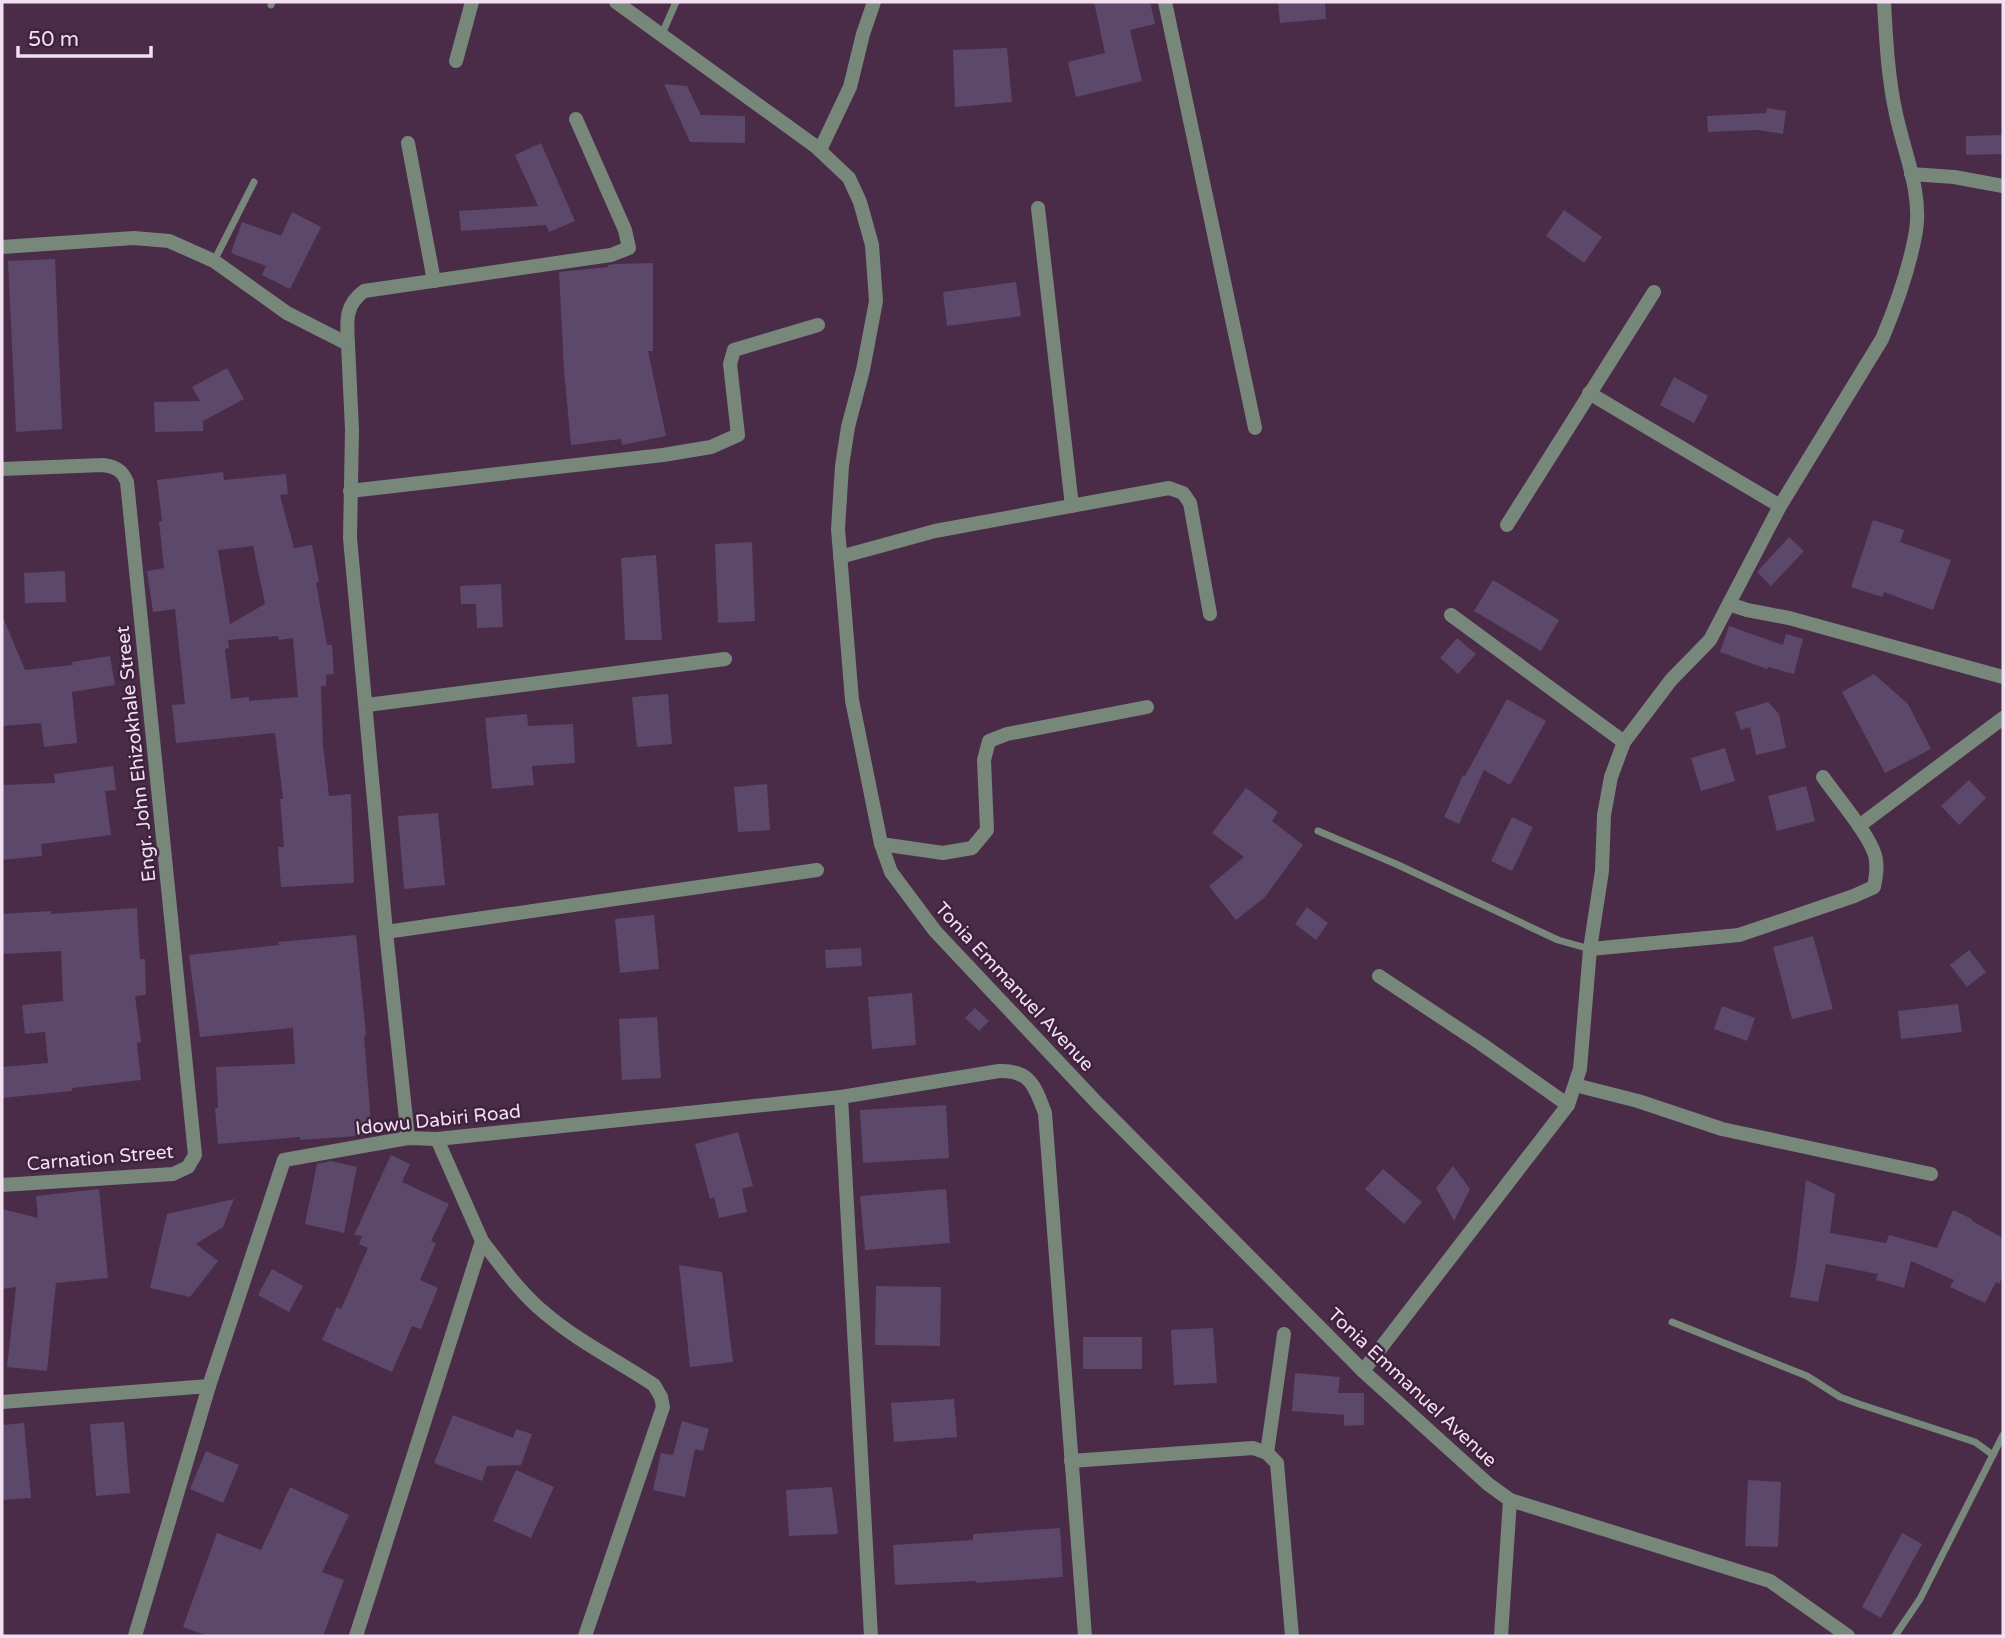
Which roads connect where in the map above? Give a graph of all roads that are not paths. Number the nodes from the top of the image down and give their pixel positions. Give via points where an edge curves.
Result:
1 (472, 2) edge
2 (616, 2) edge
3 (676, 2) edge
4 (874, 2) edge
5 (1165, 2) edge
6 (1885, 2) edge
7 (662, 34) junction
8 (456, 61) dead end
9 (576, 119) dead end
10 (408, 143) dead end
11 (820, 150) junction
12 (1911, 174) junction
13 (254, 182) dead end
14 (2003, 186) edge
15 (1038, 208) dead end
16 (2, 247) edge
17 (214, 261) junction
18 (434, 281) junction
19 (1654, 292) dead end
20 (818, 325) dead end
21 (348, 344) junction
22 (1589, 393) junction
23 (1255, 428) dead end
24 (2, 469) edge
25 (350, 491) junction
26 (1072, 506) junction
27 (1780, 506) junction
28 (1507, 525) dead end
29 (841, 557) junction
30 (1729, 604) junction
31 (1210, 614) dead end
32 (1451, 615) dead end
33 (725, 659) dead end
34 (2003, 677) edge
35 (367, 705) junction
36 (1147, 707) dead end
37 (2003, 718) edge
38 (1624, 742) junction
39 (1823, 777) dead end
40 (1858, 826) junction
41 (1318, 831) dead end
42 (881, 844) junction
43 (817, 870) dead end
44 (386, 932) junction
45 (1590, 949) junction
46 (1380, 976) dead end
47 (1575, 1085) junction
48 (841, 1097) junction
49 (1568, 1104) junction
50 (408, 1138) junction
51 (437, 1139) junction
52 (195, 1155) joint
53 (1931, 1174) dead end
54 (2, 1185) edge
55 (482, 1241) junction
56 (1672, 1322) dead end
57 (1284, 1334) dead end
58 (1363, 1371) junction
59 (209, 1387) junction
60 (2, 1402) edge
61 (2003, 1435) edge
62 (1267, 1453) junction
63 (1993, 1455) junction
64 (1072, 1461) junction
65 (1510, 1500) junction
66 (1843, 1634) edge
67 (135, 1636) edge
68 (356, 1636) edge
69 (585, 1636) edge
70 (871, 1636) edge
71 (1086, 1636) edge
72 (1292, 1636) edge
73 (1501, 1636) edge
74 (1895, 1636) edge

1 - 8 street
2 - 7 street, Tonia Emmanuel Avenue
3 - 7 lane
4 - 11 street via 850,87
5 - 23 street
6 - 12 street via 1895,113
7 - 11 street, Tonia Emmanuel Avenue
9 - 18 street via 629,248 611,255
10 - 18 street
11 - 29 street, Tonia Emmanuel Avenue via 849,178 860,202 872,245 876,301 842,466
12 - 14 street
12 - 27 street via 1916,229 1894,309 1882,339
13 - 17 lane
15 - 26 street
16 - 17 street via 156,238
17 - 21 street via 287,313
18 - 21 street via 364,291 354,298 347,310
19 - 22 street
20 - 25 street via 734,350 730,364 738,435 710,447
21 - 25 street
22 - 27 street
22 - 28 street
24 - 52 street, Engr. John Ehizokhale Street via 115,466 127,482
25 - 35 street via 350,538
26 - 29 street via 935,531
26 - 31 street via 1168,488 1184,493 1191,503
27 - 30 street
29 - 42 street, Tonia Emmanuel Avenue via 852,700
30 - 34 street
30 - 38 street via 1710,640 1671,680
32 - 38 street
33 - 35 street
35 - 44 street
36 - 42 street via 989,741 984,760 987,830 972,848 943,853
37 - 40 street
38 - 45 street via 1604,815 1602,871
39 - 40 street
40 - 45 street via 1875,854 1874,887 1739,935
41 - 45 lane via 1558,940
42 - 58 street, Tonia Emmanuel Avenue via 891,872 934,931
43 - 44 street
44 - 50 street
45 - 47 street
46 - 49 street
47 - 49 street
47 - 53 street via 1722,1129
48 - 51 street, Idowu Dabiri Road
48 - 64 street, Idowu Dabiri Road via 999,1071 1015,1070 1029,1079 1045,1113
48 - 70 street
49 - 58 street
50 - 51 street, Idowu Dabiri Road
50 - 59 street, Idowu Dabiri Road via 284,1160
51 - 55 street
52 - 54 street, Carnation Street via 188,1167 173,1174
55 - 68 street
55 - 69 street via 544,1314 654,1385 662,1396 650,1450
56 - 63 lane via 1807,1376 1840,1397 1975,1442
57 - 62 street
58 - 65 street, Tonia Emmanuel Avenue
59 - 60 street
59 - 67 street
61 - 63 lane
62 - 64 street via 1253,1448
62 - 72 street via 1277,1464
63 - 74 lane via 1920,1599
64 - 71 street
65 - 66 street, Tonia Emmanuel Avenue via 1770,1581
65 - 73 street

